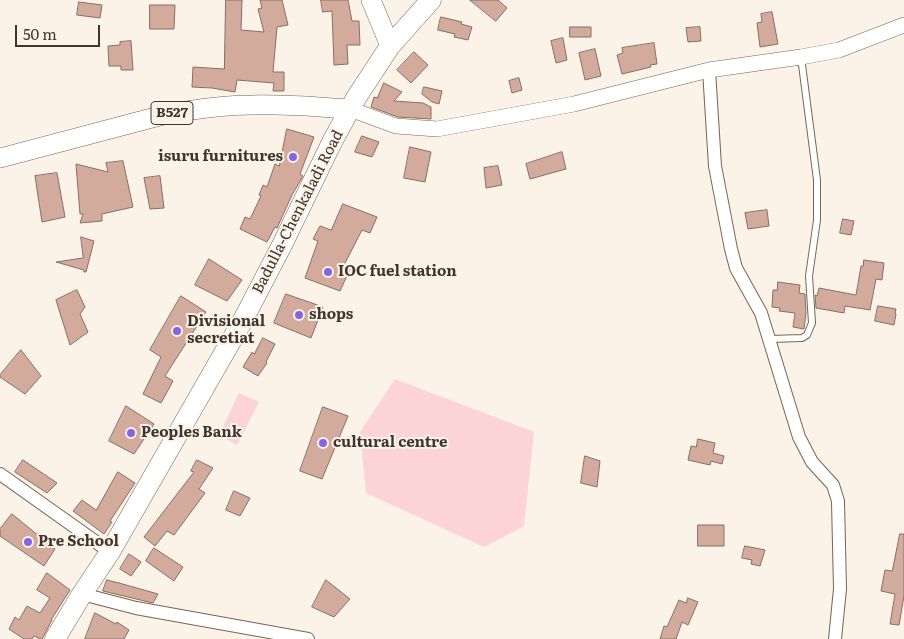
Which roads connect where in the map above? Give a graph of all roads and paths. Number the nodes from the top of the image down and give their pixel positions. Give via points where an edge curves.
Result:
1 (371, 0) edge
2 (431, 0) edge
3 (904, 24) edge
4 (390, 46) junction
5 (801, 57) junction
6 (709, 70) junction
7 (350, 109) junction
8 (0, 158) edge
9 (770, 339) junction
10 (0, 474) edge
11 (110, 552) junction
12 (82, 594) junction
13 (54, 639) edge
14 (308, 639) edge
15 (835, 639) edge

1 - 4 main road
2 - 4 highway, Badulla-Chenkaladi Road
3 - 5 street via 839,50
4 - 7 highway, Badulla-Chenkaladi Road
5 - 6 street
5 - 9 lane via 817,180 817,220 809,276 812,323 802,338
6 - 7 street via 574,104 438,129 396,126
6 - 9 street via 715,166 731,249 736,268 762,313
7 - 8 main road, B527 via 253,105 195,109
7 - 11 highway, Badulla-Chenkaladi Road via 243,320
9 - 15 street via 798,436 812,462 834,486 838,501 840,589
10 - 11 street
11 - 12 highway, Badulla-Chenkaladi Road
12 - 13 highway, Badulla-Chenkaladi Road
12 - 14 street via 136,608

